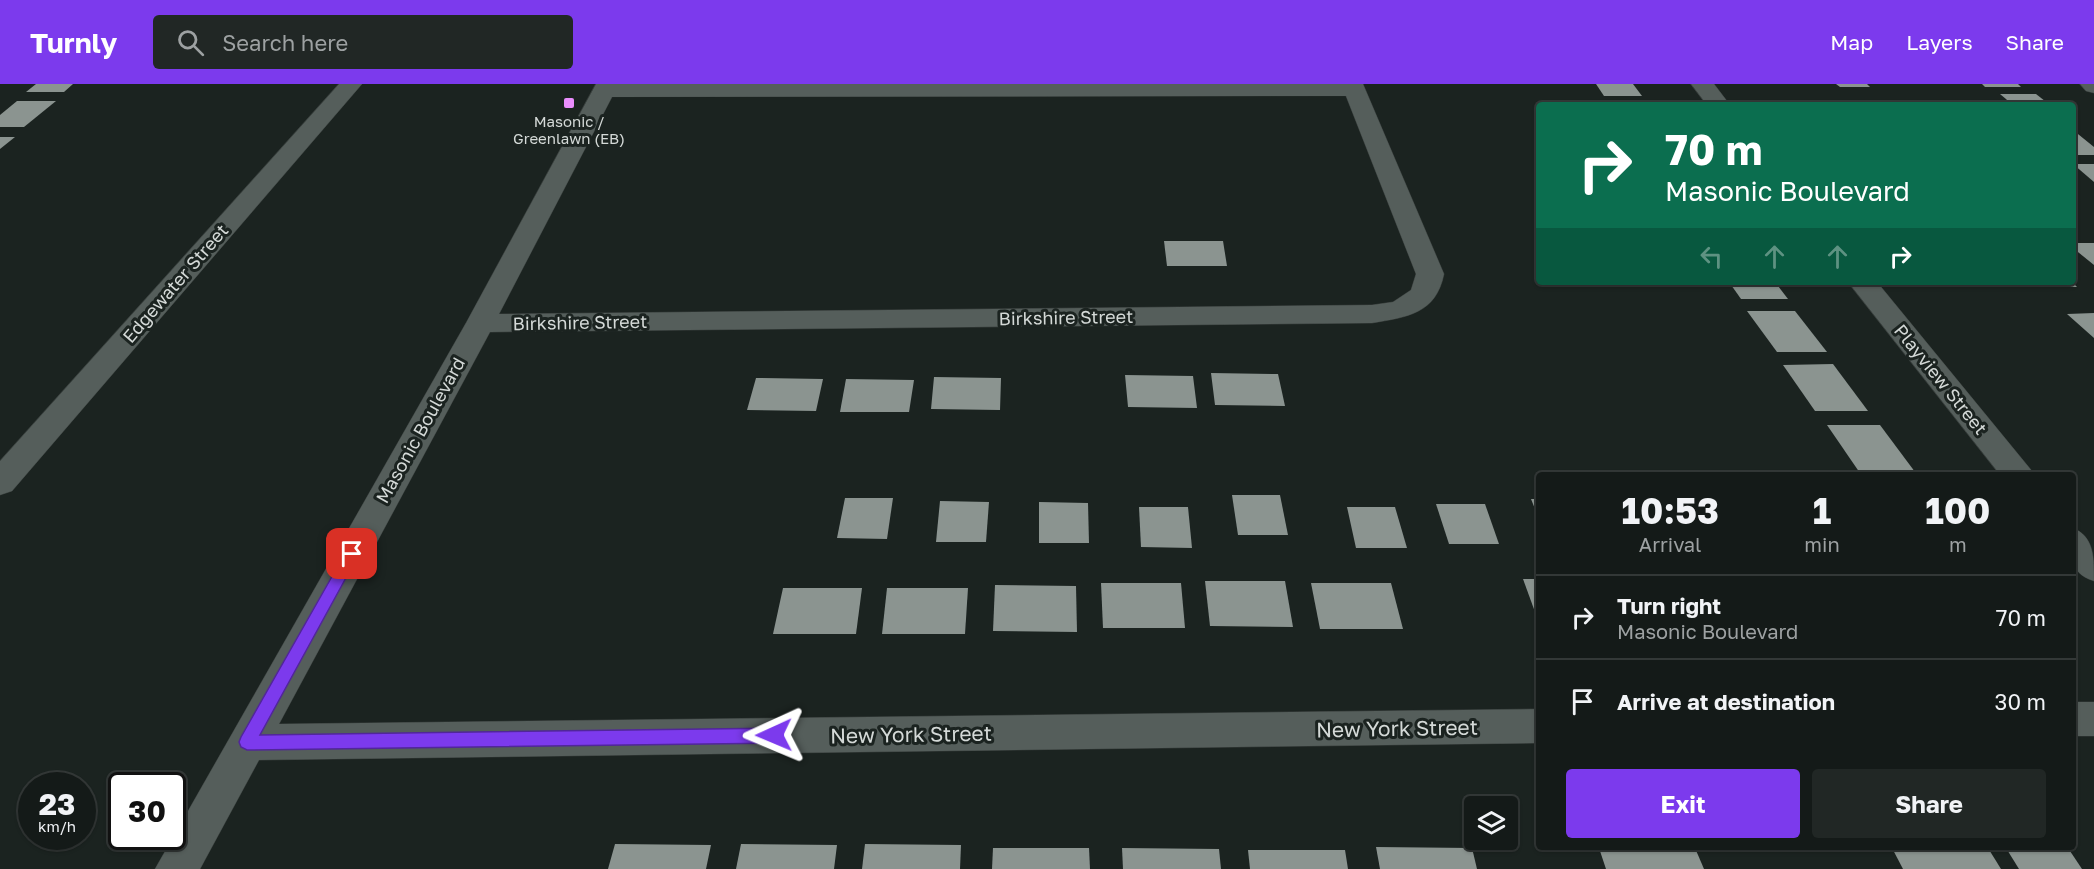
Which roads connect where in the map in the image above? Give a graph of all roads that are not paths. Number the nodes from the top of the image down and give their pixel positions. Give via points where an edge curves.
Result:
1 (351, 84) edge
2 (1702, 84) edge
3 (1353, 86) edge
4 (605, 87) edge
5 (1717, 102) edge
6 (1864, 285) edge
7 (480, 323) junction
8 (2016, 472) edge
9 (0, 483) edge
10 (2076, 545) edge
11 (2094, 567) edge
12 (2076, 719) edge
13 (2094, 719) edge
14 (1536, 726) edge
15 (247, 742) junction
16 (177, 869) edge

1 - 9 street, Edgewater Street
2 - 5 street
3 - 4 street
3 - 7 street, Birkshire Street via 1430,274 1420,301 1397,309 1372,314
4 - 7 street, Masonic Boulevard
6 - 8 street, Playview Street
7 - 15 street, Masonic Boulevard
10 - 11 street
12 - 13 street
14 - 15 street, New York Street
15 - 16 street, Masonic Boulevard

